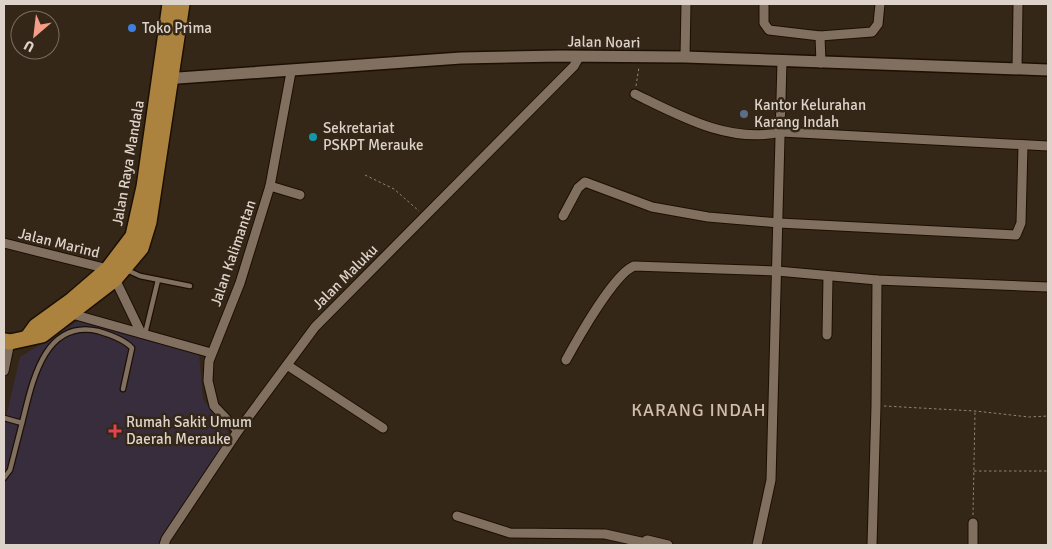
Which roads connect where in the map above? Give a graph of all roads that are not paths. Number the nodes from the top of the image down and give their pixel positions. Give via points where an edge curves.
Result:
1 (170, 4) edge
2 (182, 4) edge
3 (686, 4) edge
4 (764, 4) edge
5 (880, 4) edge
6 (1018, 4) edge
7 (820, 36) junction
8 (579, 57) junction
9 (685, 58) junction
10 (782, 61) junction
11 (821, 62) junction
12 (1017, 69) junction
13 (1048, 70) edge
14 (291, 72) junction
15 (166, 79) junction
16 (635, 94) road end
17 (782, 132) junction
18 (1023, 145) junction
19 (1048, 146) edge
20 (270, 186) junction
21 (300, 195) dead end
22 (563, 216) dead end
23 (779, 223) junction
24 (4, 243) edge
25 (777, 271) junction
26 (116, 273) junction
27 (828, 276) junction
28 (158, 280) junction
29 (877, 280) junction
30 (190, 286) dead end
31 (1048, 287) edge
32 (72, 314) junction
33 (143, 334) junction
34 (827, 334) dead end
35 (28, 337) junction
36 (7, 342) edge
37 (211, 353) junction
38 (566, 360) dead end
39 (289, 367) junction
40 (4, 371) edge
41 (123, 388) dead end
42 (4, 418) edge
43 (22, 423) junction
44 (383, 428) dead end
45 (238, 431) junction
46 (4, 478) edge
47 (458, 516) dead end
48 (973, 523) road end
49 (640, 544) edge
50 (164, 545) edge
51 (668, 545) edge
52 (758, 545) edge
53 (872, 545) edge
54 (973, 545) edge

1 - 15 highway, Jalan Raya Mandala
2 - 15 highway, Jalan Raya Mandala
3 - 9 street
4 - 7 street via 764,23 769,30
5 - 7 street via 878,24 872,32
6 - 12 street
7 - 11 street
8 - 9 street, Jalan Noari
8 - 14 street, Jalan Noari via 461,58
8 - 39 street, Jalan Maluku via 574,66 333,308
9 - 10 street, Jalan Noari
10 - 11 street, Jalan Noari
10 - 17 street
11 - 12 street, Jalan Noari
12 - 13 street, Jalan Noari
14 - 15 street, Jalan Noari
14 - 20 street, Jalan Kalimantan
15 - 26 highway, Jalan Raya Mandala via 150,222 141,248
16 - 17 street via 704,126 756,135
17 - 18 street
17 - 23 street
18 - 19 street
18 - 23 street via 1021,223 1016,235
20 - 21 street
20 - 37 street, Jalan Kalimantan via 240,283
22 - 23 street via 578,188 585,182 652,207 708,217
23 - 25 street
24 - 26 street, Jalan Marind
25 - 27 street
25 - 38 street via 634,266 626,270 615,285
25 - 52 street via 771,480
26 - 28 lane
26 - 32 highway, Jalan Raya Mandala
26 - 33 street
26 - 35 highway, Jalan Raya Mandala via 36,326
27 - 29 street
27 - 34 street
28 - 30 lane
28 - 33 lane
29 - 31 street
29 - 53 street
32 - 33 street
32 - 35 highway, Jalan Raya Mandala via 42,335
33 - 37 street
35 - 36 highway
36 - 40 street
37 - 45 street, Jalan Kalimantan via 208,381 214,406
39 - 44 street
39 - 45 street, Jalan Maluku
41 - 43 lane via 132,348 102,332 76,329 45,354 37,368
42 - 43 lane
43 - 46 lane via 10,470
45 - 50 street, Jalan Maluku
47 - 49 street via 510,533 604,534
48 - 54 street
49 - 51 street via 647,540

